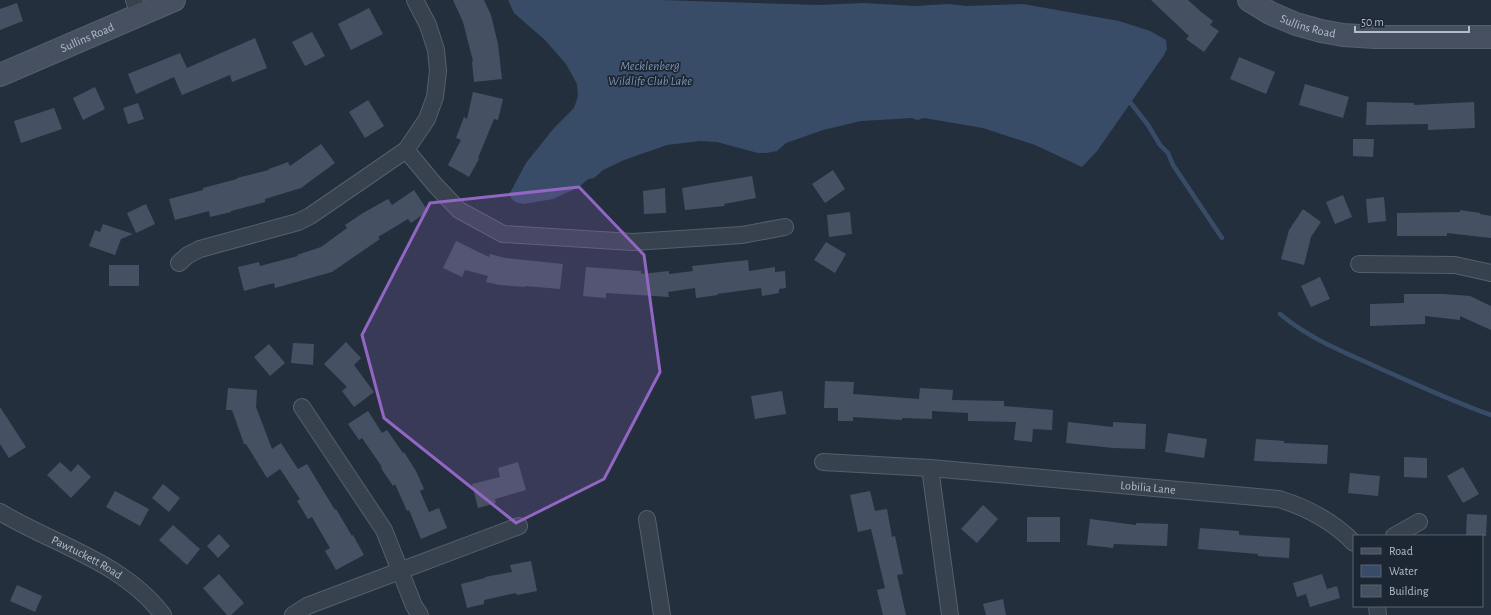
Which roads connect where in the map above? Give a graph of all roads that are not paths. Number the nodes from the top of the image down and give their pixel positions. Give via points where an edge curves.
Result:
1 (174, 0) edge
2 (415, 0) edge
3 (1249, 0) edge
4 (136, 7) edge
5 (1491, 37) edge
6 (0, 75) edge
7 (406, 150) junction
8 (785, 227) dead end
9 (179, 263) dead end
10 (1359, 264) dead end
11 (1491, 273) edge
12 (302, 407) dead end
13 (823, 462) dead end
14 (930, 468) junction
15 (0, 512) edge
16 (647, 519) dead end
17 (1419, 522) dead end
18 (520, 526) dead end
19 (1396, 535) edge
20 (1353, 542) edge
21 (401, 571) junction
22 (163, 615) edge
23 (293, 615) edge
24 (420, 615) edge
25 (662, 615) edge
26 (950, 615) edge

1 - 4 street, Sullins Road
2 - 7 street via 430,31 436,50 438,71 435,97 427,119
3 - 5 street, Sullins Road via 1270,13 1296,24 1343,35
4 - 6 street, Sullins Road
7 - 8 street via 459,210 503,234 633,242 742,235
7 - 9 street via 298,222 200,249
10 - 11 street via 1455,265
12 - 21 street via 384,530
13 - 14 street, Lobilia Lane
14 - 20 street, Lobilia Lane via 1279,500 1320,516 1336,526
14 - 26 street
15 - 22 street, Pawtuckett Road via 114,570 137,586
16 - 25 street
17 - 19 street
18 - 21 street
21 - 23 street via 307,606
21 - 24 street

